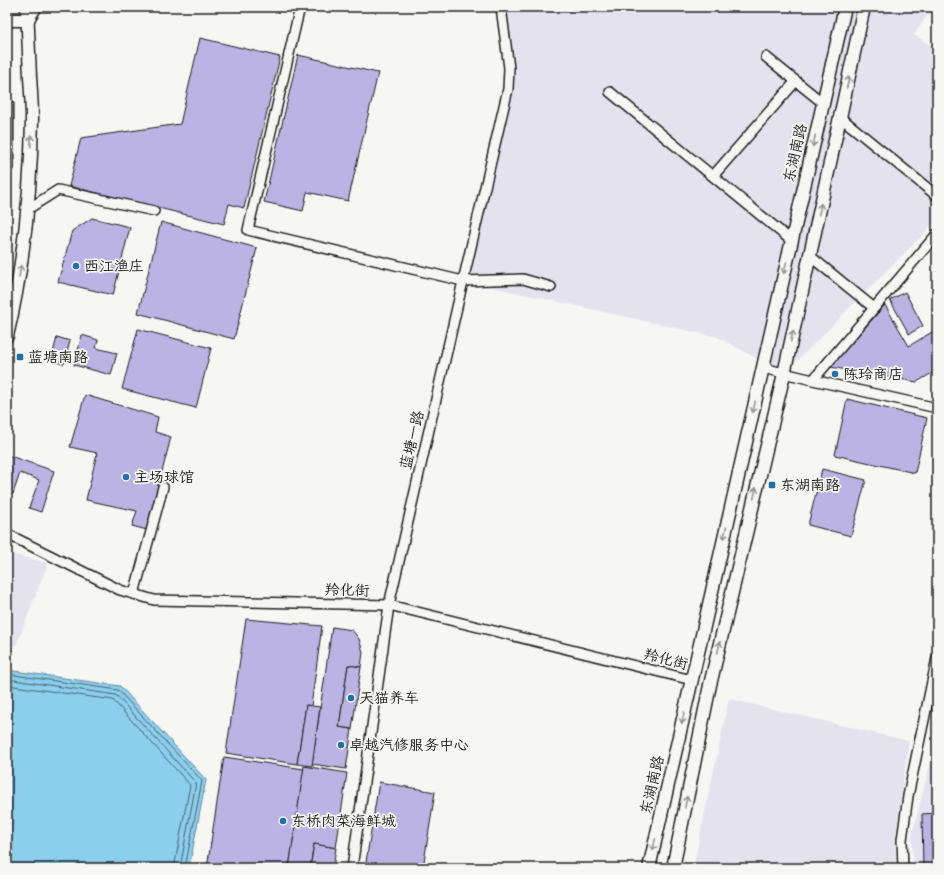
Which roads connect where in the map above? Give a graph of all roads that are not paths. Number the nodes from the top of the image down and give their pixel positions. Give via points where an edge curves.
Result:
1 (27, 7) edge
2 (36, 7) edge
3 (300, 7) edge
4 (501, 7) edge
5 (845, 7) edge
6 (864, 7) edge
7 (7, 20) edge
8 (28, 20) junction
9 (766, 57) dead end
10 (796, 81) junction
11 (610, 92) dead end
12 (823, 103) junction
13 (7, 104) edge
14 (840, 117) junction
15 (7, 166) edge
16 (713, 176) junction
17 (937, 196) edge
18 (28, 209) junction
19 (154, 211) dead end
20 (937, 234) edge
21 (792, 241) junction
22 (810, 256) junction
23 (463, 281) junction
24 (552, 287) dead end
25 (874, 308) junction
26 (7, 336) edge
27 (763, 368) junction
28 (784, 374) junction
29 (813, 380) junction
30 (937, 408) edge
31 (163, 487) dead end
32 (7, 534) edge
33 (134, 594) junction
34 (389, 604) junction
35 (937, 658) edge
36 (692, 680) junction
37 (352, 868) edge
38 (650, 868) edge
39 (673, 868) edge
40 (903, 868) edge

1 - 8 main road
2 - 8 street
3 - 23 street via 248,230
4 - 23 street, 蓝塘一路 via 509,68 508,89
5 - 12 main road, 东湖南路
14 -> 6 main road
7 - 8 main road
18 -> 8 main road via 32,118
9 - 10 street
10 - 12 street
10 - 16 street
11 - 16 street
12 -> 21 main road, 东湖南路
13 - 15 main road
14 - 17 street
22 -> 14 main road
16 - 21 street
18 - 19 street via 58,190
26 -> 18 main road via 16,294
20 - 25 street
21 -> 27 main road, 东湖南路
22 - 25 street
28 -> 22 main road
23 - 24 street via 523,280
23 - 34 street, 蓝塘一路
25 - 29 street
27 - 28 street
27 -> 36 main road, 东湖南路
28 - 29 street
39 -> 28 main road via 710,685
29 - 30 street
31 - 33 street
32 - 33 street, 羚化街 via 120,590
33 - 34 street, 羚化街 via 154,600
34 - 36 street, 羚化街
34 - 37 street, 蓝塘一路
35 - 40 street via 908,796 902,840
36 -> 38 main road, 东湖南路

